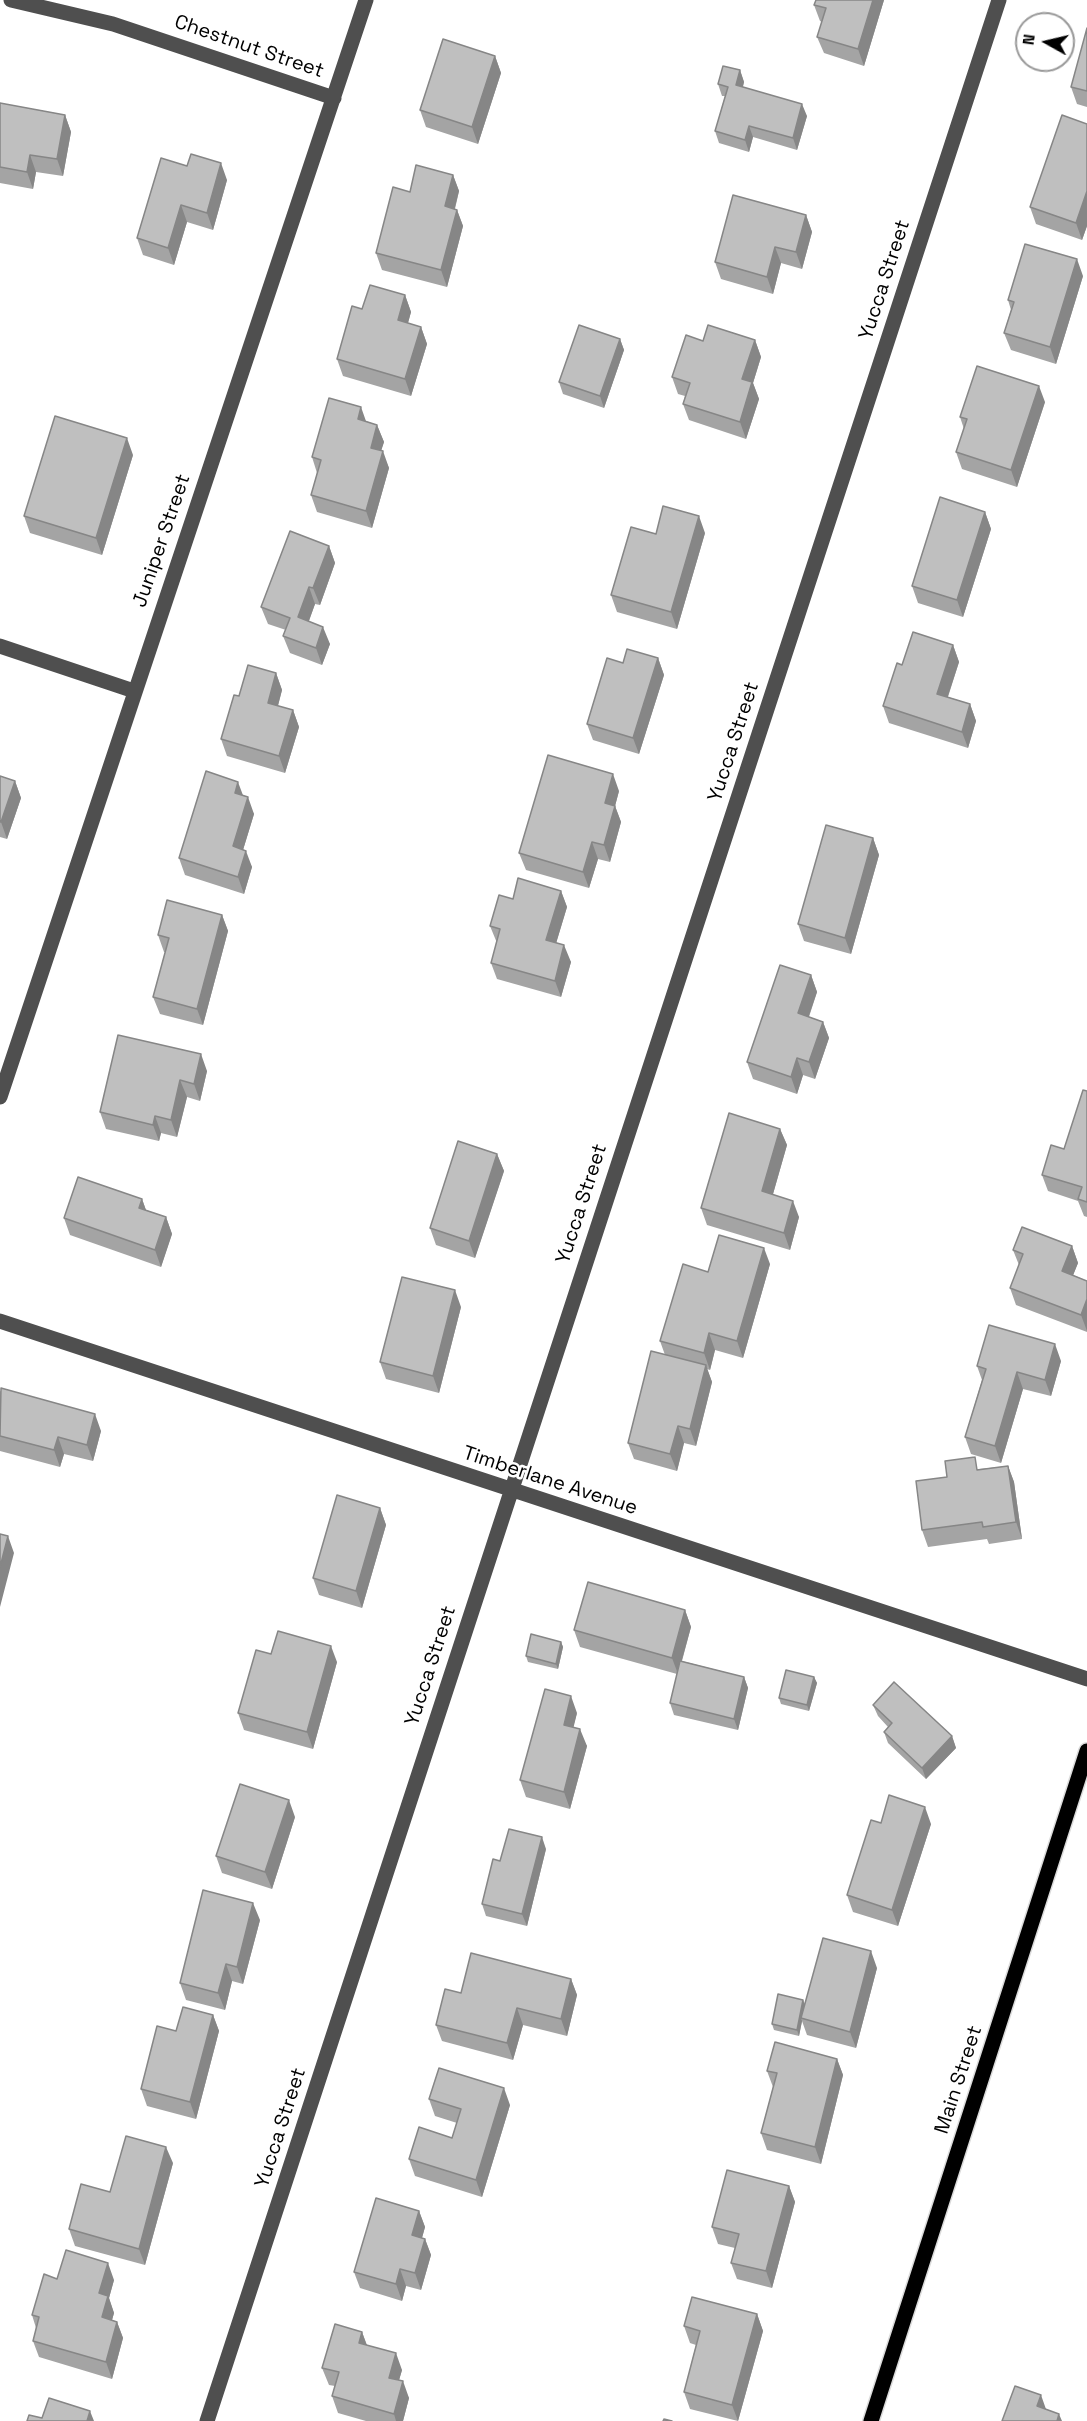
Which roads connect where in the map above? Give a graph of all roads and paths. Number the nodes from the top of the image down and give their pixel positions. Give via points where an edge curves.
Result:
1 (11, 0) edge
2 (366, 0) edge
3 (999, 0) edge
4 (334, 98) junction
5 (0, 646) edge
6 (134, 691) junction
7 (0, 1097) edge
8 (0, 1321) edge
9 (510, 1490) junction
10 (1087, 1680) edge
11 (1087, 1751) edge
12 (207, 2421) edge
13 (871, 2421) edge

1 - 4 street, Chestnut Street via 114,24
2 - 4 street, Juniper Street
3 - 9 street, Yucca Street
4 - 6 street, Juniper Street
5 - 6 street
6 - 7 street, Juniper Street
8 - 9 street, Timberlane Avenue
9 - 10 street, Timberlane Avenue
9 - 12 street, Yucca Street
11 - 13 main road, Main Street

